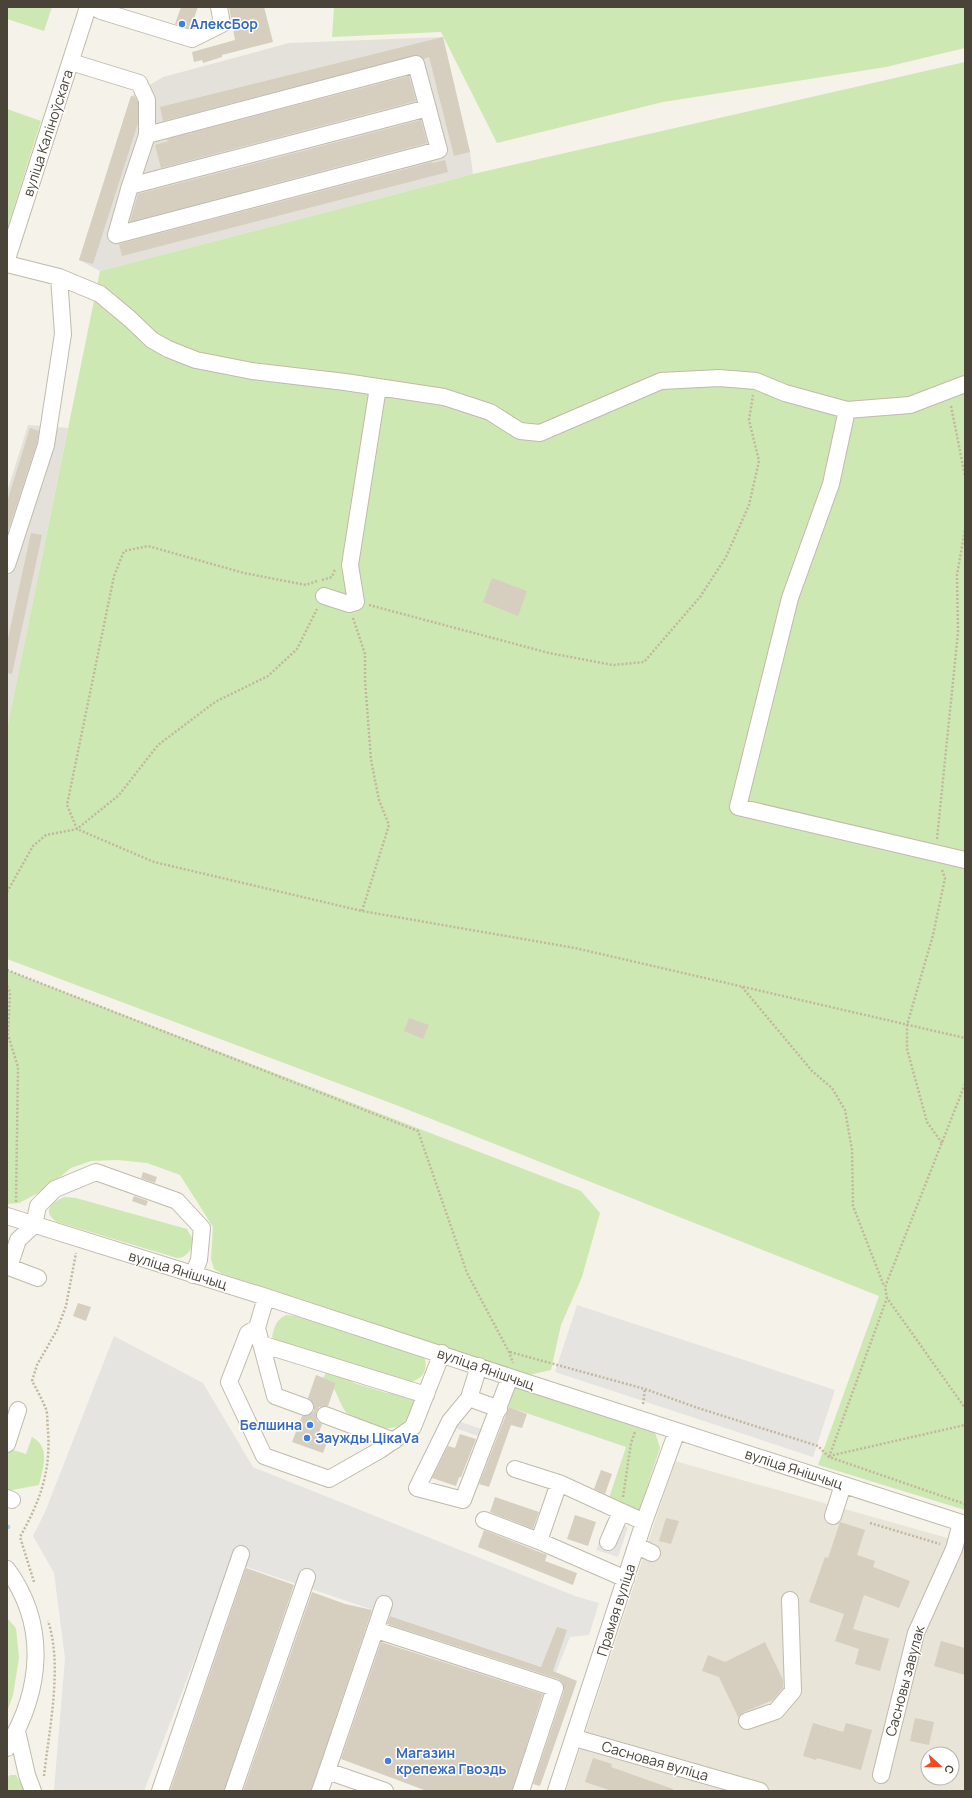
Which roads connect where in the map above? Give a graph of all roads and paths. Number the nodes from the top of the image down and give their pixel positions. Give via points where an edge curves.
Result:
1 (88, 7) edge
2 (94, 7) edge
3 (218, 7) edge
4 (71, 62) junction
5 (428, 108) junction
6 (147, 135) junction
7 (130, 186) junction
8 (7, 259) edge
9 (7, 264) edge
10 (59, 277) junction
11 (756, 381) junction
12 (965, 384) edge
13 (378, 387) junction
14 (948, 392) junction
15 (847, 410) junction
16 (965, 476) edge
17 (7, 565) edge
18 (337, 565) dead end
19 (306, 585) junction
20 (324, 596) junction
21 (353, 603) junction
22 (77, 829) junction
23 (965, 860) edge
24 (7, 892) edge
25 (362, 911) junction
26 (7, 970) edge
27 (7, 986) edge
28 (742, 987) junction
29 (965, 1038) edge
30 (965, 1084) edge
31 (7, 1216) edge
32 (34, 1225) junction
33 (12, 1238) edge
34 (77, 1249) dead end
35 (193, 1275) junction
36 (38, 1278) dead end
37 (885, 1286) junction
38 (266, 1297) junction
39 (887, 1298) junction
40 (257, 1328) junction
41 (261, 1344) junction
42 (509, 1352) junction
43 (442, 1354) junction
44 (479, 1366) junction
45 (515, 1379) junction
46 (645, 1389) junction
47 (426, 1396) junction
48 (469, 1398) junction
49 (305, 1407) dead end
50 (965, 1408) edge
51 (499, 1409) junction
52 (18, 1410) dead end
53 (325, 1415) dead end
54 (641, 1419) junction
55 (965, 1425) edge
56 (678, 1431) junction
57 (394, 1441) junction
58 (7, 1444) edge
59 (829, 1456) junction
60 (515, 1469) dead end
61 (559, 1483) junction
62 (843, 1485) junction
63 (41, 1494) dead end
64 (965, 1504) edge
65 (621, 1512) junction
66 (833, 1516) dead end
67 (484, 1520) dead end
68 (644, 1522) junction
69 (870, 1523) dead end
70 (963, 1523) edge
71 (539, 1541) junction
72 (608, 1542) dead end
73 (637, 1546) junction
74 (954, 1549) junction
75 (652, 1553) dead end
76 (241, 1554) dead end
77 (7, 1569) edge
78 (307, 1577) dead end
79 (626, 1579) junction
80 (790, 1600) dead end
81 (384, 1604) dead end
82 (376, 1630) junction
83 (747, 1721) dead end
84 (17, 1731) junction
85 (574, 1736) junction
86 (7, 1748) edge
87 (327, 1771) junction
88 (881, 1775) dead end
89 (33, 1791) edge
90 (160, 1791) edge
91 (233, 1791) edge
92 (320, 1791) edge
93 (385, 1791) edge
94 (521, 1791) edge
95 (556, 1791) edge
96 (760, 1791) edge

1 - 4 street, вуліца Каліноўскага
2 - 3 street via 192,39 222,24
4 - 6 street via 139,83 147,100
4 - 8 street, вуліца Каліноўскага
5 - 6 street via 416,64
5 - 7 street
5 - 7 street via 438,150 116,235
6 - 7 street
9 - 10 street
10 - 13 street via 100,294 152,340 196,360 252,371
10 - 17 street via 63,334 46,445
11 - 13 street via 719,378 661,382 540,432 520,431 490,412 444,397
11 - 15 street via 785,393
11 - 21 path via 749,420 759,461 749,505 726,557 700,597 644,662 613,665 549,653
12 - 14 street
13 - 21 street via 350,565
14 - 15 street via 910,406
14 - 16 path
15 - 23 street via 831,484 790,598 738,807
18 - 19 path via 332,577
19 - 20 path
19 - 22 path via 244,573 148,546 124,551 114,576 67,805
20 - 21 street
20 - 22 path via 297,649 268,676 215,702 158,744 119,795
21 - 25 path via 365,654 371,760 379,800 389,825
22 - 24 path via 46,835 33,846
22 - 25 path via 154,862
25 - 28 path via 575,948
26 - 42 path via 418,1130 467,1272
27 - 32 path via 10,992 8,1035 18,1068 15,1201
28 - 29 path
28 - 37 path via 812,1071 832,1088 845,1110 852,1150 853,1206
30 - 37 path
31 - 32 street, вуліца Янішчыц
32 - 33 street
32 - 35 street, вуліца Янішчыц
32 - 35 street via 38,1206 55,1189 96,1172 177,1201 202,1228 199,1260
33 - 36 street via 9,1267
34 - 63 path via 66,1306 32,1381 47,1417 45,1479
35 - 38 street, вуліца Янішчыц
37 - 39 path
38 - 40 street
38 - 43 street, вуліца Янішчыц
39 - 50 path
39 - 59 path
40 - 41 street
40 - 57 street via 248,1333 229,1382 264,1456 329,1479
41 - 47 street
41 - 49 street via 275,1396
42 - 45 path
42 - 46 path
43 - 44 street, вуліца Янішчыц
43 - 47 street
44 - 45 street, вуліца Янішчыц
44 - 48 street
45 - 51 street
45 - 54 street, вуліца Янішчыц
46 - 54 path
46 - 59 path via 818,1446
47 - 57 street via 413,1427
48 - 51 street
48 - 51 street via 450,1421 417,1488 463,1500
52 - 58 street
53 - 57 street
54 - 56 street, вуліца Янішчыц
54 - 65 path via 631,1443
55 - 59 path
56 - 62 street, вуліца Янішчыц
56 - 68 street, Прамая вуліца
59 - 64 path
60 - 61 street
61 - 65 street
61 - 71 street
62 - 66 street
62 - 70 street, вуліца Янішчыц
65 - 68 street
65 - 72 street
67 - 71 street
68 - 73 street, Прамая вуліца
69 - 74 path
70 - 74 street, Сасновы завулак
71 - 79 street
73 - 75 street
73 - 79 street, Прамая вуліца
74 - 88 street, Сасновы завулак via 916,1633
76 - 90 street
77 - 84 street via 14,1578 31,1616 36,1645 34,1678 26,1710
78 - 91 street
79 - 85 street, Прамая вуліца
80 - 83 street via 793,1691 776,1711
81 - 82 street
82 - 87 street
82 - 94 street via 555,1688
84 - 86 street
84 - 89 street
85 - 95 street, Прамая вуліца
85 - 96 street, Сасновая вуліца
87 - 92 street
87 - 93 street

